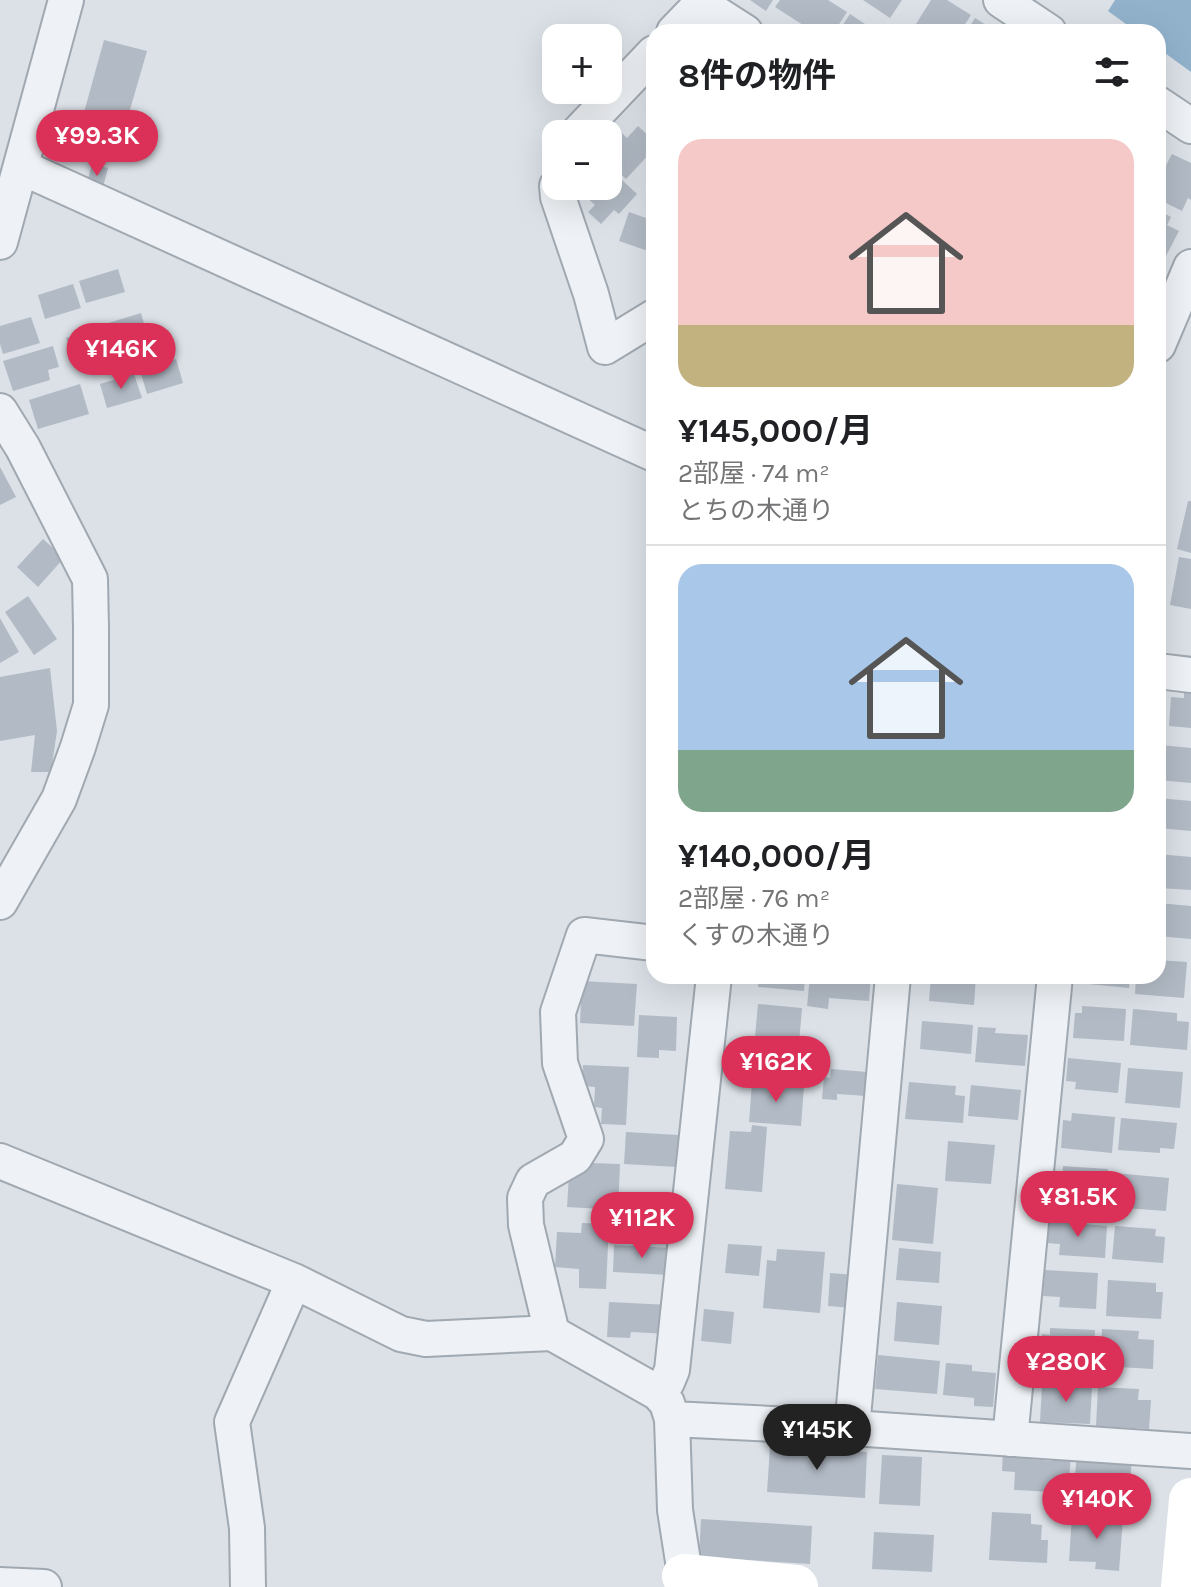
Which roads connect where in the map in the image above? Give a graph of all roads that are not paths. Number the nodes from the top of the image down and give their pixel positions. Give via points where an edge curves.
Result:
1 (66, 0) edge
2 (1001, 0) edge
3 (1044, 18) edge
4 (682, 24) edge
5 (732, 24) edge
6 (646, 61) edge
7 (1166, 109) edge
8 (590, 120) edge
9 (1191, 126) edge
10 (21, 167) junction
11 (559, 200) edge
12 (0, 242) edge
13 (1191, 267) edge
14 (646, 322) edge
15 (1166, 326) edge
16 (0, 411) edge
17 (646, 450) edge
18 (1166, 672) edge
19 (1191, 675) edge
20 (0, 902) edge
21 (646, 942) edge
22 (713, 984) edge
23 (892, 984) edge
24 (1054, 984) edge
25 (0, 1161) edge
26 (294, 1281) junction
27 (552, 1333) junction
28 (665, 1406) junction
29 (852, 1428) junction
30 (1010, 1439) junction
31 (1191, 1451) edge
32 (1191, 1500) edge
33 (686, 1582) edge
34 (0, 1585) edge
35 (44, 1587) edge
36 (248, 1587) edge
37 (796, 1587) edge
38 (1183, 1587) edge

1 - 10 street
2 - 3 street
4 - 5 street via 701,4
6 - 8 street
7 - 9 street
10 - 12 street
10 - 17 street
11 - 14 street via 605,347
13 - 15 street
16 - 20 street via 90,579 91,628 91,705 78,747 59,799
18 - 19 street
21 - 27 street via 584,935 558,1012 560,1063 586,1139 575,1157 533,1181 525,1198 526,1225
22 - 28 street
23 - 29 street
24 - 30 street
25 - 26 street
26 - 27 street via 401,1334 426,1339
26 - 36 street via 232,1422 247,1528
27 - 28 street
28 - 29 street
28 - 33 street
29 - 30 street
30 - 31 street
32 - 38 street
33 - 37 street
34 - 35 street

